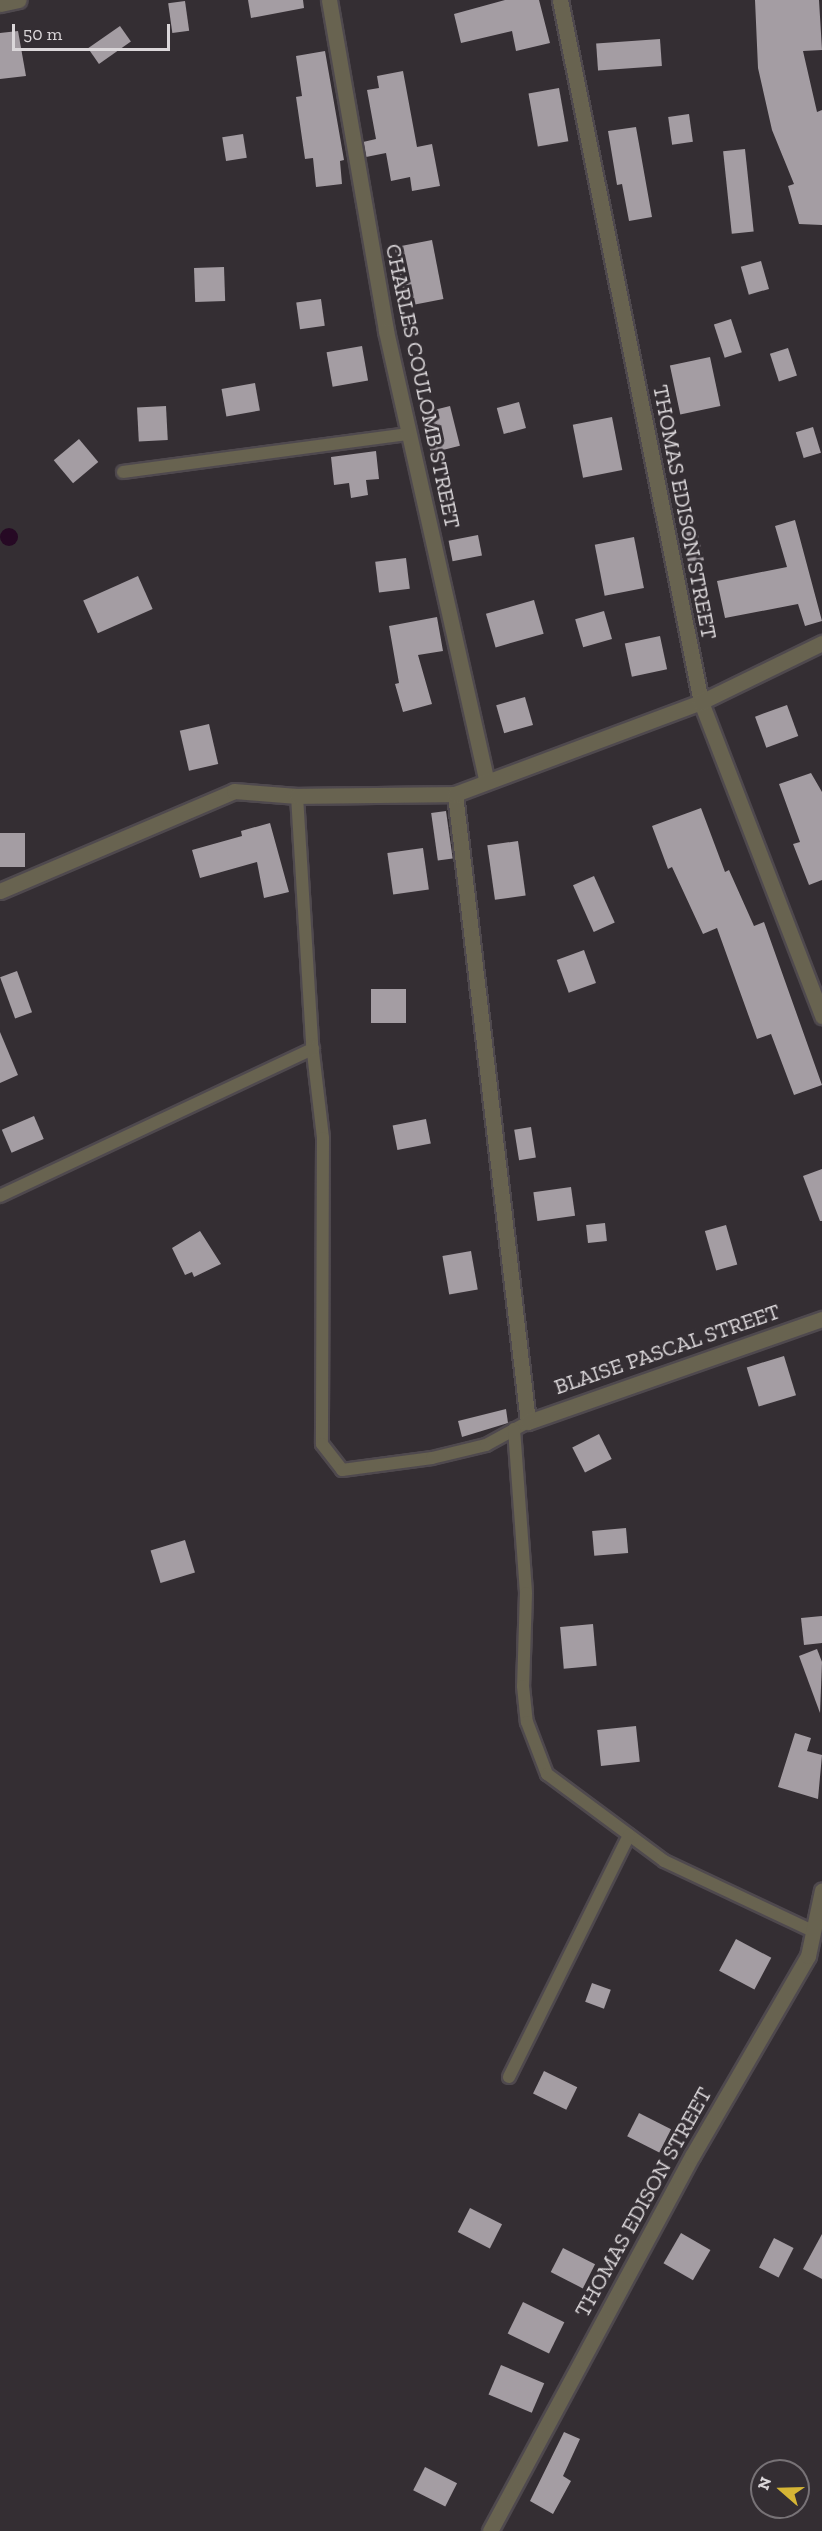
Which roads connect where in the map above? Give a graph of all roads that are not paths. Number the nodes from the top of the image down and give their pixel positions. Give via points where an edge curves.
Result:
1 (19, 0) edge
2 (329, 0) edge
3 (560, 0) edge
4 (0, 4) edge
5 (408, 434) junction
6 (123, 472) dead end
7 (822, 643) edge
8 (701, 702) junction
9 (486, 780) junction
10 (455, 794) junction
11 (297, 796) junction
12 (0, 891) edge
13 (822, 1016) edge
14 (313, 1049) junction
15 (0, 1196) edge
16 (822, 1319) edge
17 (528, 1422) junction
18 (514, 1430) junction
19 (628, 1834) junction
20 (822, 1890) edge
21 (813, 1931) junction
22 (815, 1959) edge
23 (509, 2077) dead end
24 (490, 2531) edge

1 - 4 street
2 - 5 street, CHARLES COULOMB STREET
3 - 8 street, THOMAS EDISON STREET
5 - 6 lane
5 - 9 street, CHARLES COULOMB STREET
7 - 8 street
8 - 9 street
8 - 13 street, THOMAS EDISON STREET
9 - 10 street
10 - 11 street
10 - 17 street
11 - 12 street via 234,791
11 - 14 lane
14 - 15 lane
14 - 18 lane via 322,1138 322,1444 342,1470 432,1458 486,1445
16 - 17 street, BLAISE PASCAL STREET
17 - 18 lane
18 - 19 lane via 525,1574 522,1646 527,1722 546,1774
19 - 21 lane via 664,1861
19 - 23 lane
20 - 21 street, THOMAS EDISON STREET
21 - 22 street, THOMAS EDISON STREET
22 - 24 street, THOMAS EDISON STREET via 692,2156

